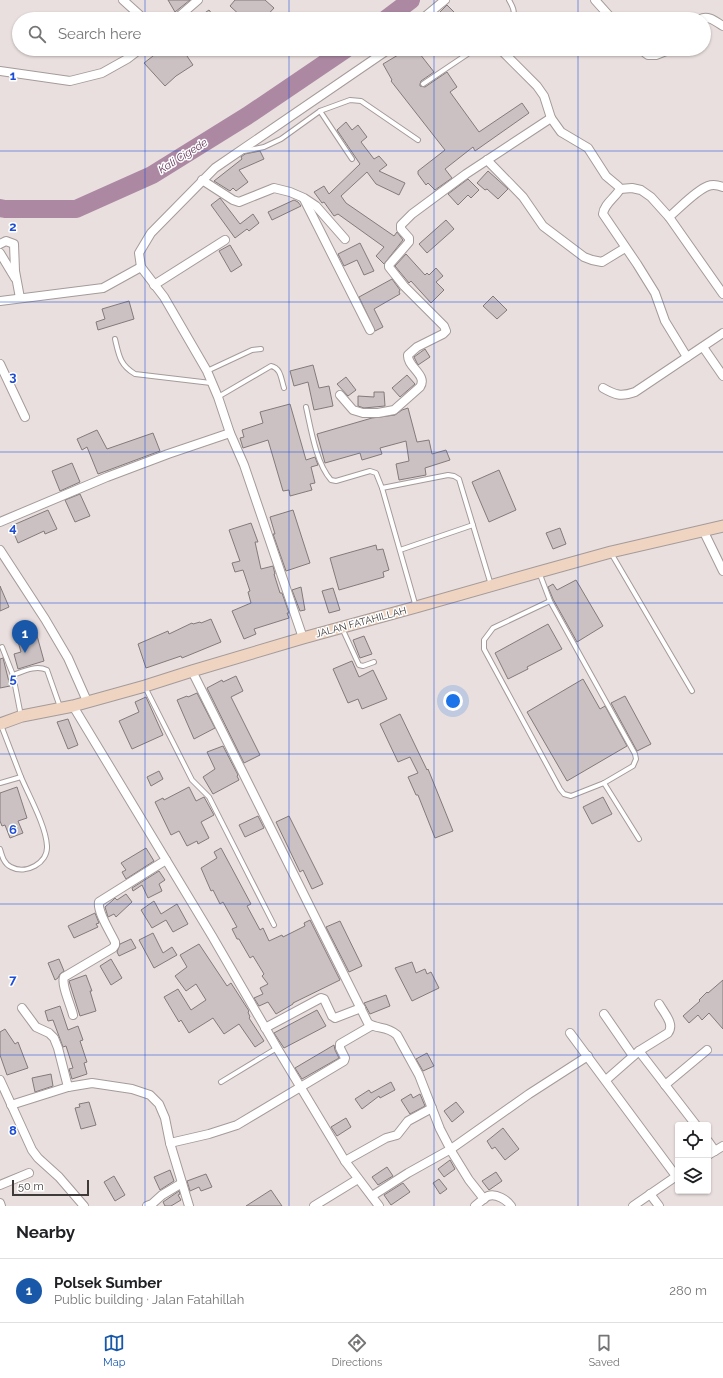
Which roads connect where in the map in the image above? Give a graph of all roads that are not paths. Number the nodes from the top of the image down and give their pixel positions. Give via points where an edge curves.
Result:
1 (123, 0) edge
2 (198, 0) edge
3 (445, 0) edge
4 (509, 0) edge
5 (595, 0) edge
6 (136, 12) edge
7 (184, 12) edge
8 (430, 12) edge
9 (514, 12) edge
10 (606, 12) edge
11 (711, 18) edge
12 (723, 26) edge
13 (132, 56) edge
14 (379, 56) edge
15 (466, 56) edge
16 (507, 56) edge
17 (0, 71) edge
18 (424, 84) dead end
19 (320, 111) junction
20 (551, 118) junction
21 (418, 140) dead end
22 (241, 151) junction
23 (352, 159) dead end
24 (487, 160) junction
25 (202, 180) junction
26 (723, 187) edge
27 (620, 189) junction
28 (304, 198) junction
29 (669, 217) junction
30 (345, 239) dead end
31 (225, 240) dead end
32 (0, 244) edge
33 (625, 248) junction
34 (0, 253) edge
35 (141, 267) junction
36 (16, 280) junction
37 (154, 285) junction
38 (723, 294) edge
39 (20, 298) junction
40 (0, 301) edge
41 (370, 330) dead end
42 (723, 333) edge
43 (114, 340) dead end
44 (702, 347) junction
45 (261, 349) dead end
46 (687, 357) junction
47 (0, 364) edge
48 (207, 371) junction
49 (723, 376) edge
50 (211, 383) junction
51 (284, 388) dead end
52 (603, 388) dead end
53 (340, 396) dead end
54 (218, 397) junction
55 (306, 408) dead end
56 (25, 417) dead end
57 (230, 433) junction
58 (382, 488) junction
59 (0, 522) edge
60 (473, 526) junction
61 (723, 526) edge
62 (703, 530) junction
63 (0, 550) edge
64 (400, 550) junction
65 (611, 552) junction
66 (723, 571) edge
67 (539, 572) junction
68 (491, 586) junction
69 (550, 601) junction
70 (416, 607) junction
71 (342, 627) junction
72 (303, 638) junction
73 (2, 647) dead end
74 (374, 662) dead end
75 (192, 671) junction
76 (13, 675) junction
77 (144, 686) junction
78 (692, 690) dead end
79 (87, 701) junction
80 (73, 706) junction
81 (60, 708) junction
82 (22, 716) junction
83 (0, 723) edge
84 (21, 777) junction
85 (0, 783) edge
86 (604, 783) junction
87 (639, 838) dead end
88 (0, 850) edge
89 (166, 860) junction
90 (274, 925) dead end
91 (659, 1004) dead end
92 (22, 1008) dead end
93 (361, 1008) junction
94 (604, 1014) dead end
95 (74, 1015) dead end
96 (371, 1026) junction
97 (265, 1028) junction
98 (570, 1033) dead end
99 (277, 1048) junction
100 (707, 1050) dead end
101 (636, 1054) junction
102 (588, 1056) junction
103 (0, 1080) edge
104 (606, 1080) junction
105 (221, 1082) dead end
106 (665, 1085) junction
107 (300, 1086) junction
108 (68, 1087) junction
109 (11, 1105) junction
110 (432, 1108) junction
111 (694, 1122) edge
112 (170, 1143) junction
113 (723, 1146) edge
114 (450, 1149) junction
115 (712, 1153) edge
116 (345, 1161) junction
117 (29, 1172) dead end
118 (675, 1172) edge
119 (675, 1176) edge
120 (358, 1179) junction
121 (182, 1183) junction
122 (0, 1186) edge
123 (650, 1194) junction
124 (372, 1196) junction
125 (484, 1200) junction
126 (84, 1206) edge
127 (147, 1206) edge
128 (189, 1206) edge
129 (314, 1206) edge
130 (379, 1206) edge
131 (475, 1206) edge
132 (511, 1206) edge
133 (633, 1206) edge
134 (659, 1206) edge

1 - 6 street
2 - 7 street
3 - 8 street
4 - 9 lane
5 - 10 street
11 - 12 street
13 - 17 street via 102,73 70,82
14 - 22 street
15 - 18 lane
16 - 20 street via 537,86 544,96
19 - 21 lane via 350,100 361,101
19 - 22 lane via 281,139 264,147
19 - 23 lane
20 - 24 street
20 - 27 street via 561,132 588,148 606,176
22 - 25 street
24 - 33 street via 523,197 542,226 584,256 602,262
24 - 53 street via 402,223 401,228 410,238 409,242 389,265 404,286 446,329 446,332 408,355 408,359 423,379 422,384 397,408 385,412 358,412
25 - 28 street via 239,202 274,188 281,188
25 - 35 street via 151,233 139,253
26 - 29 street via 708,186
27 - 29 street via 632,188 644,192
27 - 33 street via 603,214
28 - 30 street via 316,206
28 - 41 street
29 - 38 street
31 - 37 street
32 - 36 street via 6,241 14,244
33 - 46 street via 655,293 665,320
34 - 36 street
35 - 37 street
35 - 39 street via 103,288
36 - 39 street
37 - 48 street via 164,297
39 - 40 street
42 - 44 street
43 - 50 lane via 122,363 135,374
44 - 46 street
44 - 49 street
45 - 48 lane via 252,350
46 - 52 street via 635,392 625,395 613,394
47 - 56 street
48 - 50 street
50 - 54 street
51 - 54 lane via 279,371 270,366
54 - 57 street
55 - 58 lane via 318,458 331,480 336,481 370,471 376,473
57 - 59 street via 107,476
57 - 72 street via 244,465
58 - 60 lane via 454,476 459,480
58 - 64 lane
60 - 64 lane
60 - 68 lane
61 - 62 street, JALAN FATAHILLAH
62 - 65 street, JALAN FATAHILLAH
62 - 66 street
63 - 79 street via 68,658
64 - 70 lane
65 - 67 street, JALAN FATAHILLAH
65 - 78 lane
67 - 68 street, JALAN FATAHILLAH
67 - 69 lane
68 - 70 street, JALAN FATAHILLAH
69 - 86 lane via 635,754 633,766
69 - 86 lane via 493,628 484,640 484,650 564,794 571,796
70 - 71 street, JALAN FATAHILLAH
71 - 72 street, JALAN FATAHILLAH
71 - 74 lane via 359,665
72 - 75 street, JALAN FATAHILLAH
73 - 76 lane
75 - 77 street, JALAN FATAHILLAH
75 - 93 street
76 - 81 lane via 35,668 47,670
76 - 82 lane
77 - 79 street, JALAN FATAHILLAH
77 - 90 lane via 192,780 209,797
79 - 80 street, JALAN FATAHILLAH
80 - 81 street, JALAN FATAHILLAH
80 - 89 street
81 - 82 street, JALAN FATAHILLAH
82 - 83 street, JALAN FATAHILLAH
83 - 84 lane
84 - 85 lane
84 - 88 lane via 43,829 47,847 45,857 36,866 11,868 4,861
86 - 87 lane
89 - 95 street via 99,902 100,912 115,945 64,977 64,986
89 - 97 street
91 - 101 street via 671,1028 668,1033
92 - 108 street via 36,1028 54,1038
93 - 96 street
93 - 97 street via 335,1018 321,998
94 - 101 street
96 - 107 street via 340,1044 344,1060
96 - 110 street via 392,1030 397,1035 419,1075
97 - 99 street
98 - 102 street
99 - 105 lane
99 - 107 street
100 - 106 street
101 - 104 street
101 - 106 street
102 - 104 street
102 - 114 street
103 - 109 street
104 - 118 street
106 - 111 street
107 - 112 street via 237,1125
107 - 116 street
108 - 109 street
108 - 112 street via 92,1083 132,1089 150,1095 159,1104 165,1118
109 - 126 street via 32,1150
110 - 114 street
110 - 116 street via 408,1121 397,1135 386,1138
112 - 121 street
113 - 115 street
114 - 124 street
114 - 125 street
116 - 120 street
117 - 122 street
119 - 123 street
120 - 124 street
120 - 129 street
121 - 127 street
121 - 128 street
123 - 133 street
123 - 134 street
124 - 130 street
125 - 131 street
125 - 132 street via 490,1196 497,1196

